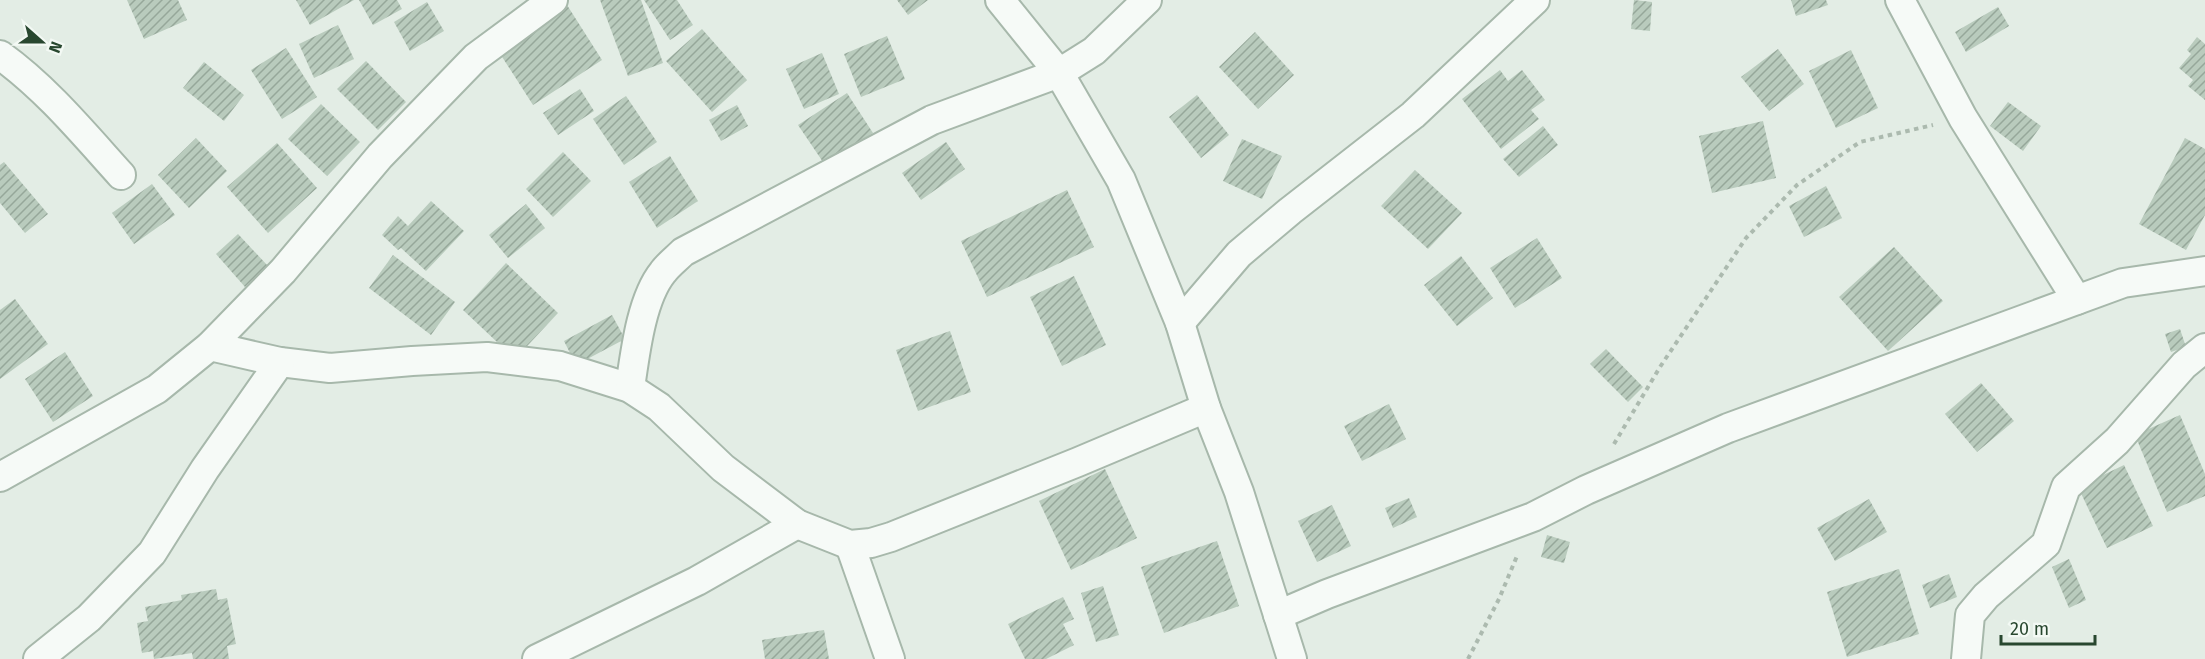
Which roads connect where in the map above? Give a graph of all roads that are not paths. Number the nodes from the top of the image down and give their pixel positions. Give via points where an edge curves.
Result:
1 (553, 0) edge
2 (1000, 0) edge
3 (1147, 0) edge
4 (1535, 0) edge
5 (1900, 0) edge
6 (526, 8) edge
7 (0, 55) edge
8 (1059, 73) junction
9 (121, 175) dead end
10 (2205, 271) edge
11 (2077, 300) junction
12 (1180, 323) junction
13 (210, 346) junction
14 (2205, 348) edge
15 (280, 362) junction
16 (630, 388) junction
17 (1206, 408) junction
18 (0, 477) edge
19 (797, 524) junction
20 (850, 545) junction
21 (1278, 615) junction
22 (38, 659) edge
23 (537, 659) edge
24 (890, 659) edge
25 (1292, 659) edge
26 (1966, 659) edge

1 - 6 street
2 - 8 street
3 - 8 street via 1094,51
4 - 12 street via 1413,116 1239,254
5 - 11 street via 1963,118
6 - 13 street via 380,156 283,271
7 - 9 street via 23,71
8 - 12 street via 1121,180
8 - 16 street via 932,120 683,252 662,273 649,298 638,334
10 - 11 street via 2123,283
11 - 21 street via 1728,428 1533,517
12 - 17 street
13 - 15 street
13 - 18 street via 157,389
14 - 26 street via 2184,365 2117,441 2066,486 2046,544 1970,615
15 - 16 street via 330,368 487,357 560,366
15 - 22 street via 152,553 89,618
16 - 19 street via 659,407 723,468
17 - 20 street via 891,537
17 - 21 street via 1239,492
19 - 20 street
19 - 23 street via 697,581
20 - 24 street
21 - 25 street

